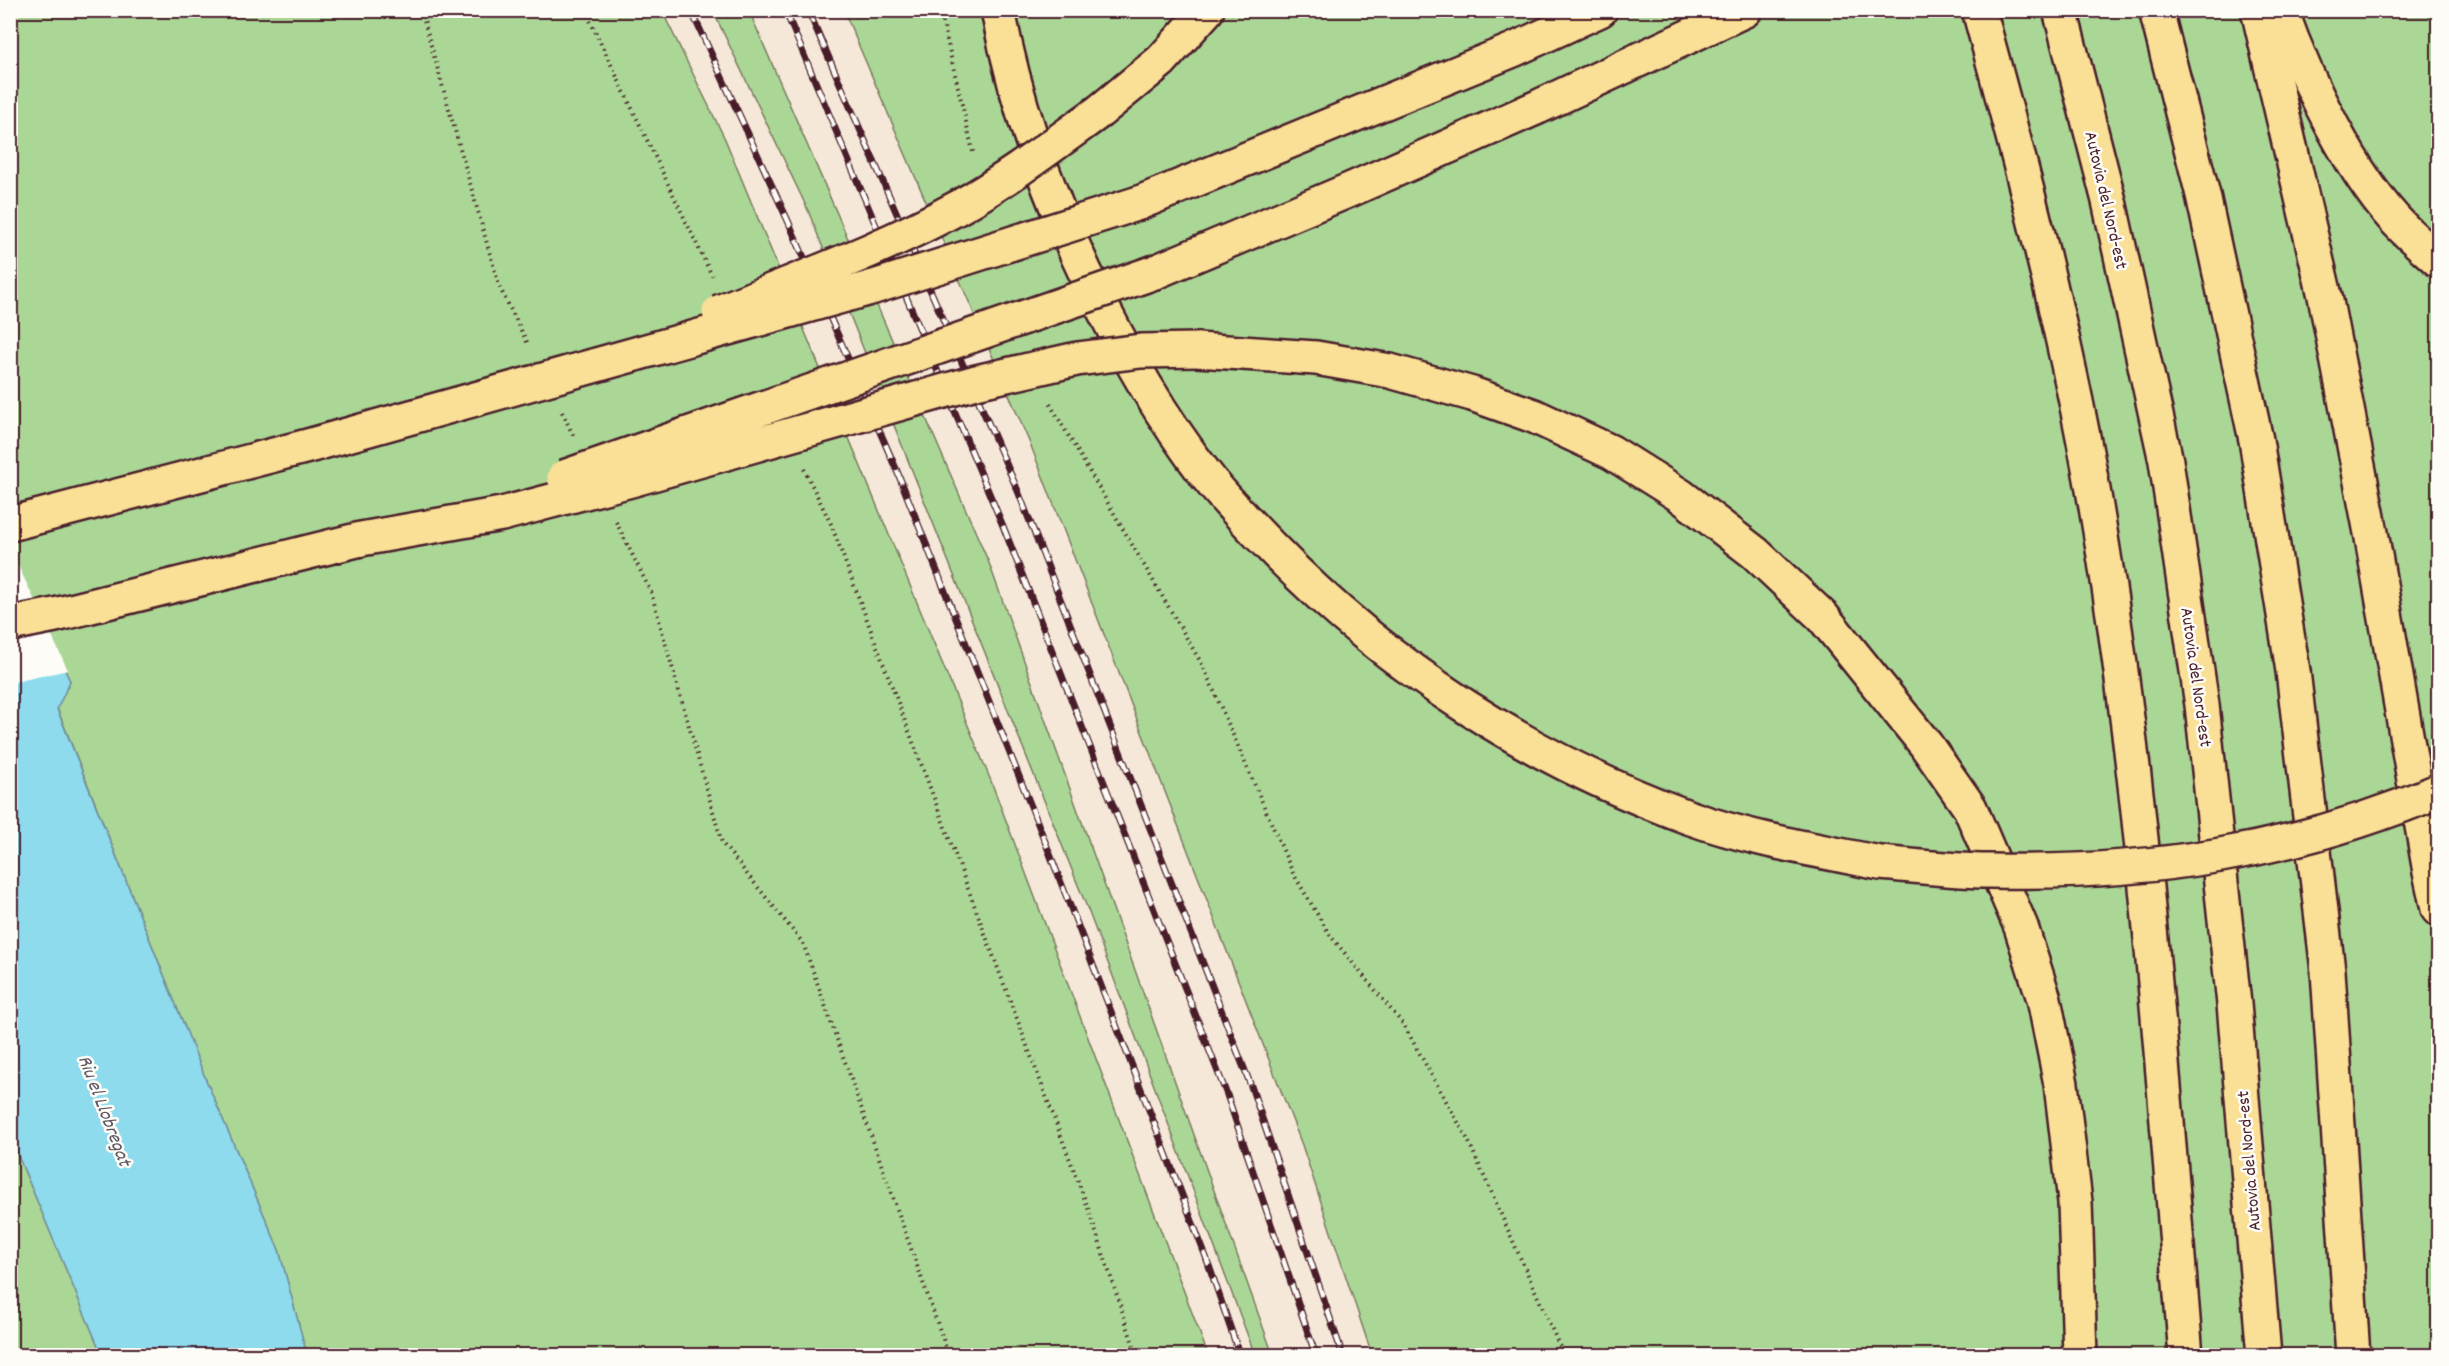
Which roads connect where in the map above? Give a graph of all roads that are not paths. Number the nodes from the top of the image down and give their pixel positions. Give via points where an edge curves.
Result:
1 (998, 10) edge
2 (1207, 10) edge
3 (1600, 10) edge
4 (1745, 10) edge
5 (1980, 10) edge
6 (2060, 10) edge
7 (2156, 10) edge
8 (2258, 10) edge
9 (2280, 10) edge
10 (2439, 260) edge
11 (587, 367) junction
12 (10, 524) edge
13 (361, 539) junction
14 (10, 624) edge
15 (2439, 790) edge
16 (2439, 909) edge
17 (2080, 1356) edge
18 (2186, 1356) edge
19 (2264, 1356) edge
20 (2353, 1356) edge

1 - 15 highway, bridge via 1028,129 1060,218 1146,388 1207,477 1292,568 1370,640 1528,744 1689,818 1783,844 1880,863 1987,872 2099,871 2196,860 2303,839
2 - 11 highway, bridge via 1161,61 1100,111 1023,167 957,208 893,239
3 - 11 highway, bridge via 1491,60 1139,203 874,287
4 - 13 highway, bridge via 1538,108 1155,272 568,476
5 - 18 highway via 2036,220 2092,483 2127,717 2158,1014
6 - 19 highway, Autovia del Nord-est via 2109,201 2166,461 2204,728 2234,1004
7 - 20 highway via 2203,195 2256,440 2293,671 2328,971
8 - 16 highway via 2325,296
9 - 10 highway via 2326,114 2366,182 2403,228
11 - 12 highway, bridge
13 - 14 highway
13 - 17 highway, bridge via 502,514 976,382 1077,359 1141,351 1197,350 1316,358 1390,371 1534,416 1611,452 1681,496 1755,553 1823,617 1926,745 1970,808 2020,927 2044,999 2061,1084 2075,1202

